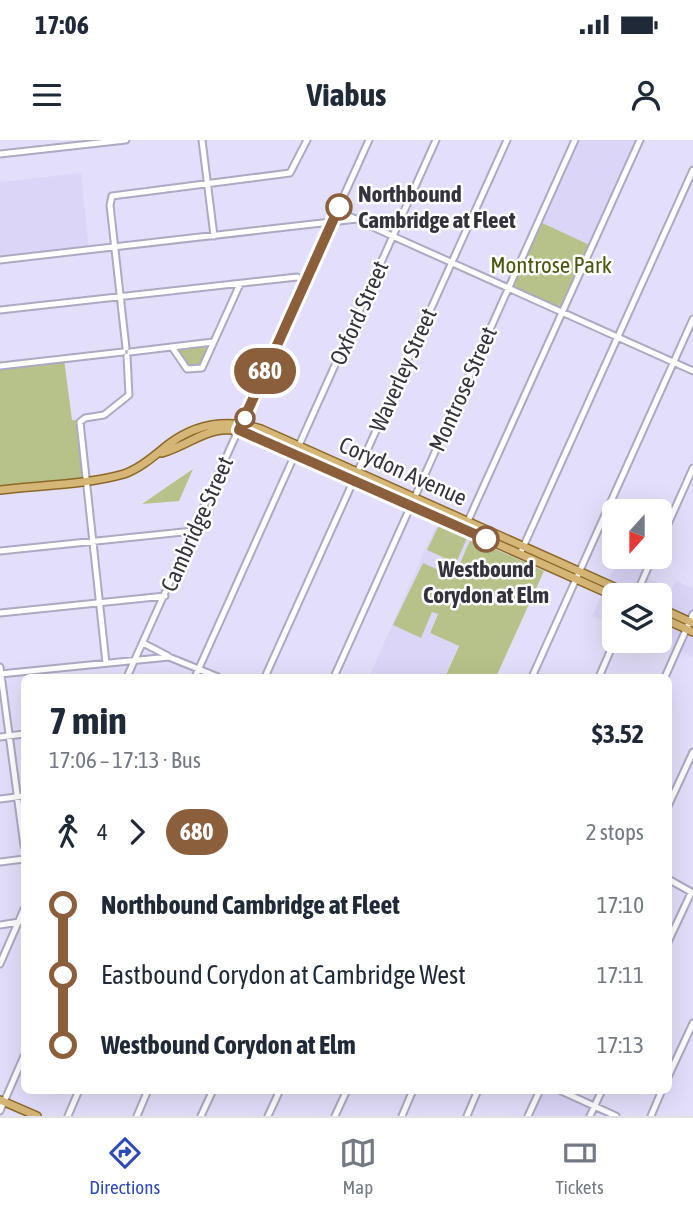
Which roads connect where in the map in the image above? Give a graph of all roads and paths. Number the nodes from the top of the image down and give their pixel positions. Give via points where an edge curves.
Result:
1 (48, 140) edge
2 (126, 140) edge
3 (202, 140) edge
4 (307, 140) edge
5 (369, 140) edge
6 (436, 140) edge
7 (507, 140) edge
8 (575, 140) edge
9 (640, 140) edge
10 (49, 148) junction
11 (0, 154) edge
12 (693, 170) edge
13 (208, 184) junction
14 (339, 207) junction
15 (357, 219) junction
16 (331, 223) junction
17 (214, 236) junction
18 (393, 236) junction
19 (115, 248) junction
20 (0, 260) edge
21 (451, 262) junction
22 (305, 280) junction
23 (240, 283) junction
24 (508, 288) junction
25 (120, 296) junction
26 (0, 310) edge
27 (562, 313) junction
28 (693, 319) edge
29 (618, 337) junction
30 (213, 342) junction
31 (172, 347) junction
32 (126, 352) junction
33 (673, 363) junction
34 (0, 366) edge
35 (693, 371) edge
36 (241, 427) junction
37 (297, 450) junction
38 (693, 468) edge
39 (355, 476) junction
40 (86, 480) junction
41 (0, 490) edge
42 (412, 501) junction
43 (672, 514) edge
44 (466, 526) junction
45 (193, 531) junction
46 (93, 541) junction
47 (522, 550) junction
48 (0, 551) edge
49 (578, 576) junction
50 (602, 584) edge
51 (602, 590) edge
52 (165, 596) junction
53 (100, 603) junction
54 (0, 613) edge
55 (672, 614) edge
56 (672, 620) edge
57 (691, 624) edge
58 (143, 643) junction
59 (609, 653) edge
60 (169, 657) junction
61 (136, 659) junction
62 (125, 660) junction
63 (106, 663) junction
64 (0, 667) edge
65 (199, 669) junction
66 (131, 670) junction
67 (0, 674) edge
68 (129, 674) edge
69 (196, 674) edge
70 (211, 674) edge
71 (266, 674) edge
72 (335, 674) edge
73 (533, 674) edge
74 (600, 674) edge
75 (666, 674) edge
76 (21, 734) edge
77 (8, 736) junction
78 (0, 737) edge
79 (693, 752) edge
80 (21, 797) edge
81 (672, 797) edge
82 (0, 799) edge
83 (21, 859) edge
84 (0, 862) edge
85 (672, 881) edge
86 (691, 890) edge
87 (21, 917) edge
88 (19, 922) junction
89 (0, 925) edge
90 (672, 933) edge
91 (0, 964) edge
92 (693, 1023) edge
93 (21, 1062) edge
94 (672, 1068) edge
95 (77, 1094) edge
96 (146, 1094) edge
97 (211, 1094) edge
98 (277, 1094) edge
99 (344, 1094) edge
100 (411, 1094) edge
101 (476, 1094) edge
102 (538, 1094) edge
103 (568, 1094) edge
104 (600, 1094) edge
105 (661, 1094) edge
106 (2, 1100) edge
107 (595, 1106) junction
108 (0, 1111) edge
109 (37, 1116) edge
110 (68, 1116) edge
111 (136, 1116) edge
112 (201, 1116) edge
113 (268, 1116) edge
114 (335, 1116) edge
115 (401, 1116) edge
116 (467, 1116) edge
117 (528, 1116) edge
118 (590, 1116) edge
119 (616, 1116) edge
120 (651, 1116) edge

1 - 10 street
2 - 10 street
3 - 13 street
4 - 13 street via 290,173
5 - 14 street, Cambridge Street
6 - 18 street, Oxford Street
7 - 21 street, Waverley Street
8 - 24 street, Montrose Street
9 - 27 street
10 - 11 street
12 - 29 street
13 - 17 street
13 - 19 street via 114,195 110,205
14 - 15 street
14 - 16 street, Cambridge Street
15 - 16 street
15 - 18 street
16 - 17 street
16 - 22 street, Cambridge Street
17 - 19 street
18 - 21 street
18 - 37 street, Oxford Street
19 - 20 street
19 - 25 street
21 - 24 street
21 - 39 street, Waverley Street
22 - 23 street
22 - 36 street, Cambridge Street
23 - 25 street
23 - 30 street
24 - 27 street
24 - 42 street, Montrose Street
25 - 26 street
25 - 32 street
27 - 29 street
27 - 44 street
28 - 33 street
29 - 33 street
29 - 47 street
30 - 31 street
30 - 31 street via 202,368 187,369
31 - 32 street
32 - 34 street
32 - 40 street via 130,395 104,415 81,420
33 - 35 street
33 - 49 street
36 - 37 main road, Corydon Avenue
36 - 40 main road, Corydon Avenue via 207,425 186,433 128,473
36 - 45 street, Cambridge Street
37 - 39 main road, Corydon Avenue
37 - 65 street, Oxford Street
38 - 43 street
39 - 42 main road, Corydon Avenue
39 - 71 street, Waverley Street
40 - 41 main road, Corydon Avenue
40 - 46 street
42 - 44 main road, Corydon Avenue
42 - 72 street, Montrose Street
44 - 47 main road, Corydon Avenue
45 - 46 street
45 - 52 street, Cambridge Street
46 - 48 street
46 - 53 street
47 - 49 main road, Corydon Avenue
49 - 50 main road, Corydon Avenue
49 - 51 main road, Corydon Avenue
49 - 73 street
52 - 53 street
52 - 58 street, Cambridge Street
53 - 54 street
53 - 63 street
55 - 57 main road
56 - 57 main road
57 - 75 street
58 - 60 street
58 - 61 street, Cambridge Street
59 - 74 street
60 - 61 street
60 - 65 street
61 - 62 street
61 - 66 street, Cambridge Street
62 - 63 street
62 - 66 street
63 - 67 street
64 - 67 street
65 - 69 street, Oxford Street
65 - 70 street
66 - 68 street, Cambridge Street
67 - 77 street
76 - 77 street
77 - 78 street
77 - 80 street
79 - 81 street
80 - 82 street
83 - 84 street
85 - 86 street
86 - 90 street
87 - 88 street
88 - 89 street
88 - 91 street
92 - 94 street
93 - 106 street
95 - 110 street
96 - 111 street
97 - 112 street
98 - 113 street
99 - 114 street
100 - 115 street
101 - 116 street
102 - 117 street
103 - 107 street
104 - 107 street
105 - 120 street
106 - 108 street
106 - 109 main road
107 - 118 street
107 - 119 street

